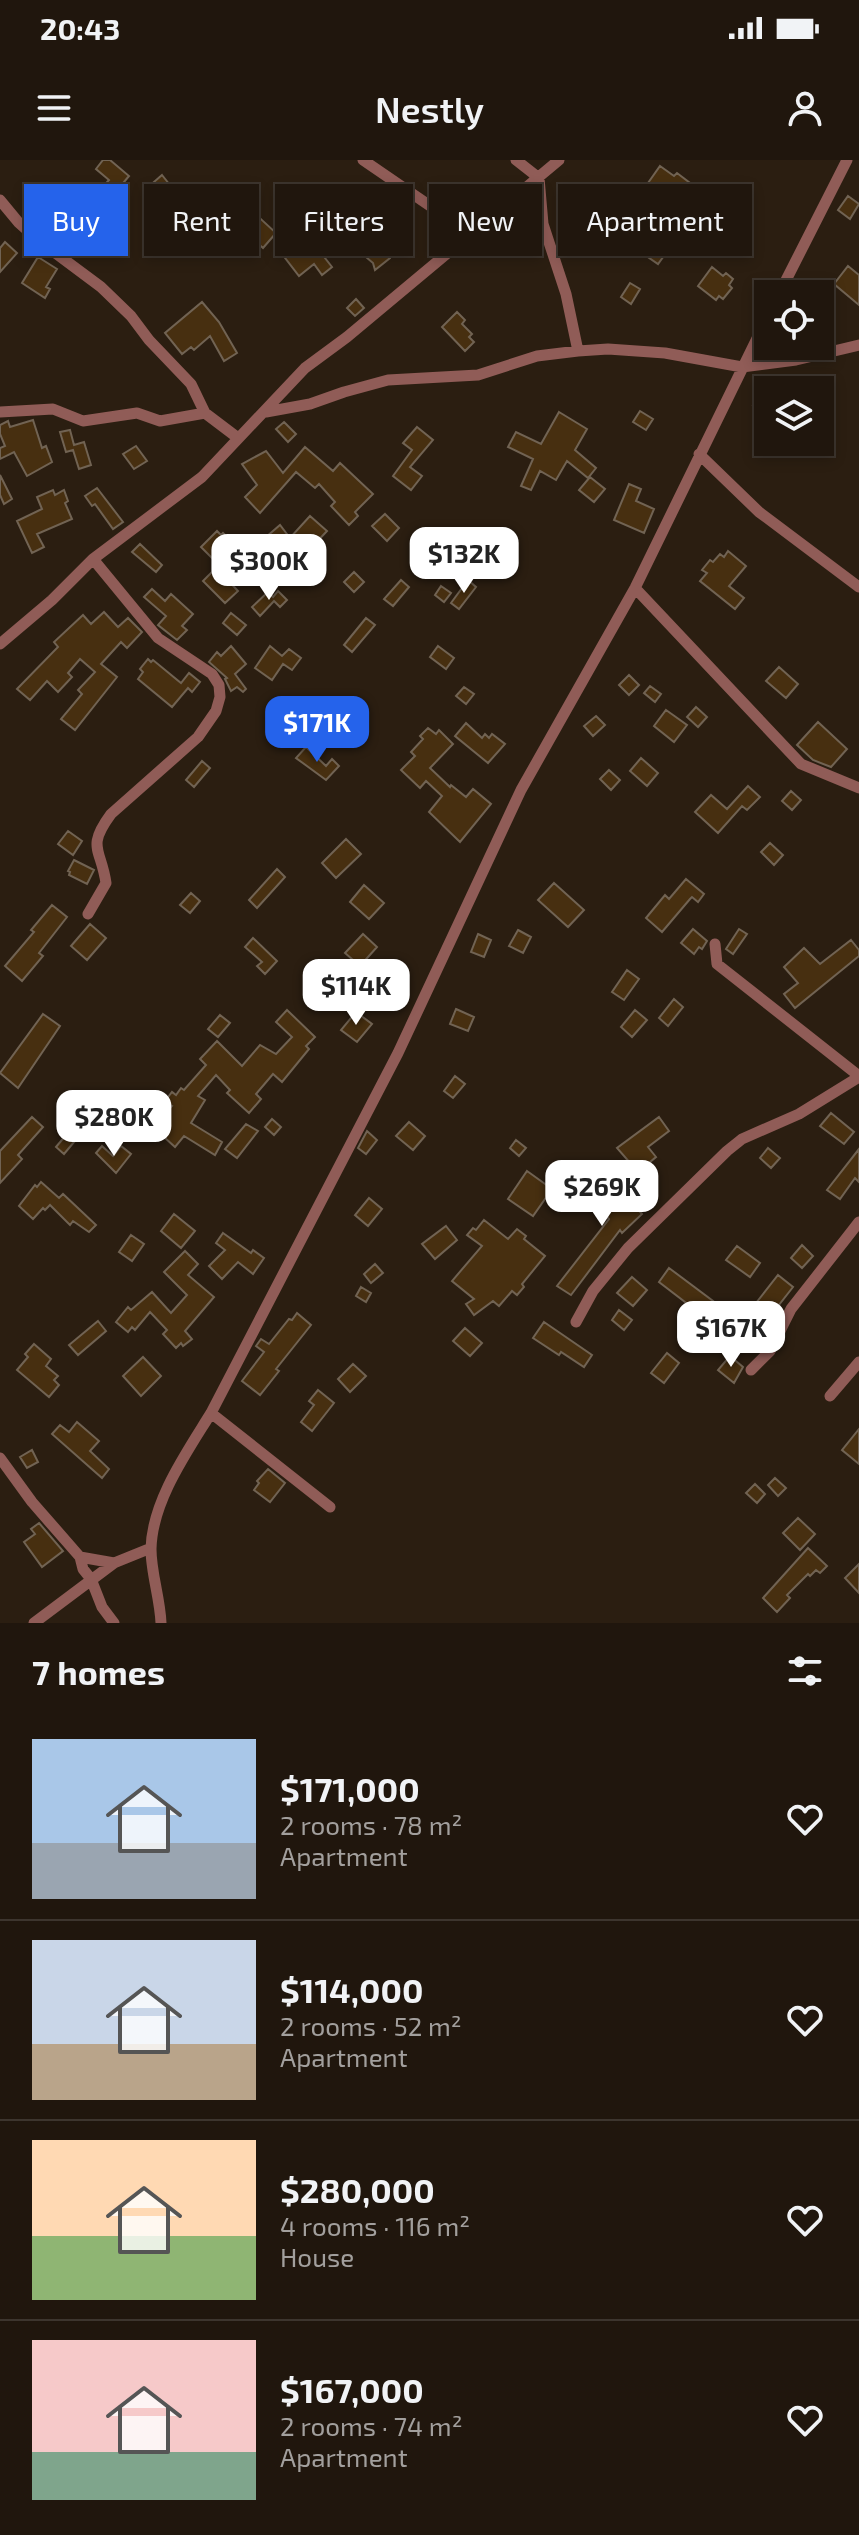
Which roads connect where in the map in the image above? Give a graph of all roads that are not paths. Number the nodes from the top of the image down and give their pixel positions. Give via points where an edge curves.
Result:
1 (363, 160) edge
2 (516, 160) edge
3 (559, 160) edge
4 (847, 160) edge
5 (539, 178) junction
6 (532, 184) edge
7 (0, 200) edge
8 (429, 205) edge
9 (445, 256) edge
10 (786, 280) edge
11 (754, 343) edge
12 (859, 345) edge
13 (578, 351) junction
14 (742, 367) junction
15 (0, 412) edge
16 (265, 412) junction
17 (205, 413) junction
18 (238, 438) junction
19 (699, 454) junction
20 (93, 559) junction
21 (859, 587) edge
22 (635, 588) junction
23 (0, 644) edge
24 (859, 788) edge
25 (88, 914) dead end
26 (715, 944) dead end
27 (859, 1077) edge
28 (859, 1222) edge
29 (576, 1322) dead end
30 (859, 1362) edge
31 (751, 1370) dead end
32 (830, 1396) dead end
33 (211, 1413) junction
34 (0, 1458) edge
35 (330, 1507) dead end
36 (151, 1548) junction
37 (80, 1557) junction
38 (114, 1563) junction
39 (91, 1579) junction
40 (34, 1623) edge
41 (114, 1623) edge
42 (161, 1623) edge

1 - 8 street
2 - 5 street
3 - 5 street
4 - 10 street
5 - 6 street
5 - 13 street via 543,224
7 - 17 street via 29,232 131,316 191,384
9 - 16 street via 305,368
11 - 14 street
12 - 14 street
13 - 14 street via 665,353
13 - 16 street via 537,356 478,375 388,380
14 - 19 street
15 - 17 street via 53,409 83,421 137,413 160,421
16 - 18 street
17 - 18 street
18 - 20 street via 202,477
19 - 21 street via 759,512
19 - 22 street
20 - 23 street
20 - 25 street via 158,638 212,674 220,697 198,737 111,814 100,830 95,843 106,883
22 - 24 street via 801,764
22 - 33 street via 521,790 398,1053
26 - 27 street via 717,964
27 - 29 street via 727,1151 628,1248
28 - 31 street via 791,1309 770,1351
30 - 32 street
33 - 35 street
33 - 36 street via 161,1503
34 - 37 street
36 - 38 street
36 - 42 street
37 - 38 street
37 - 39 street
38 - 39 street
39 - 40 street
39 - 41 street

